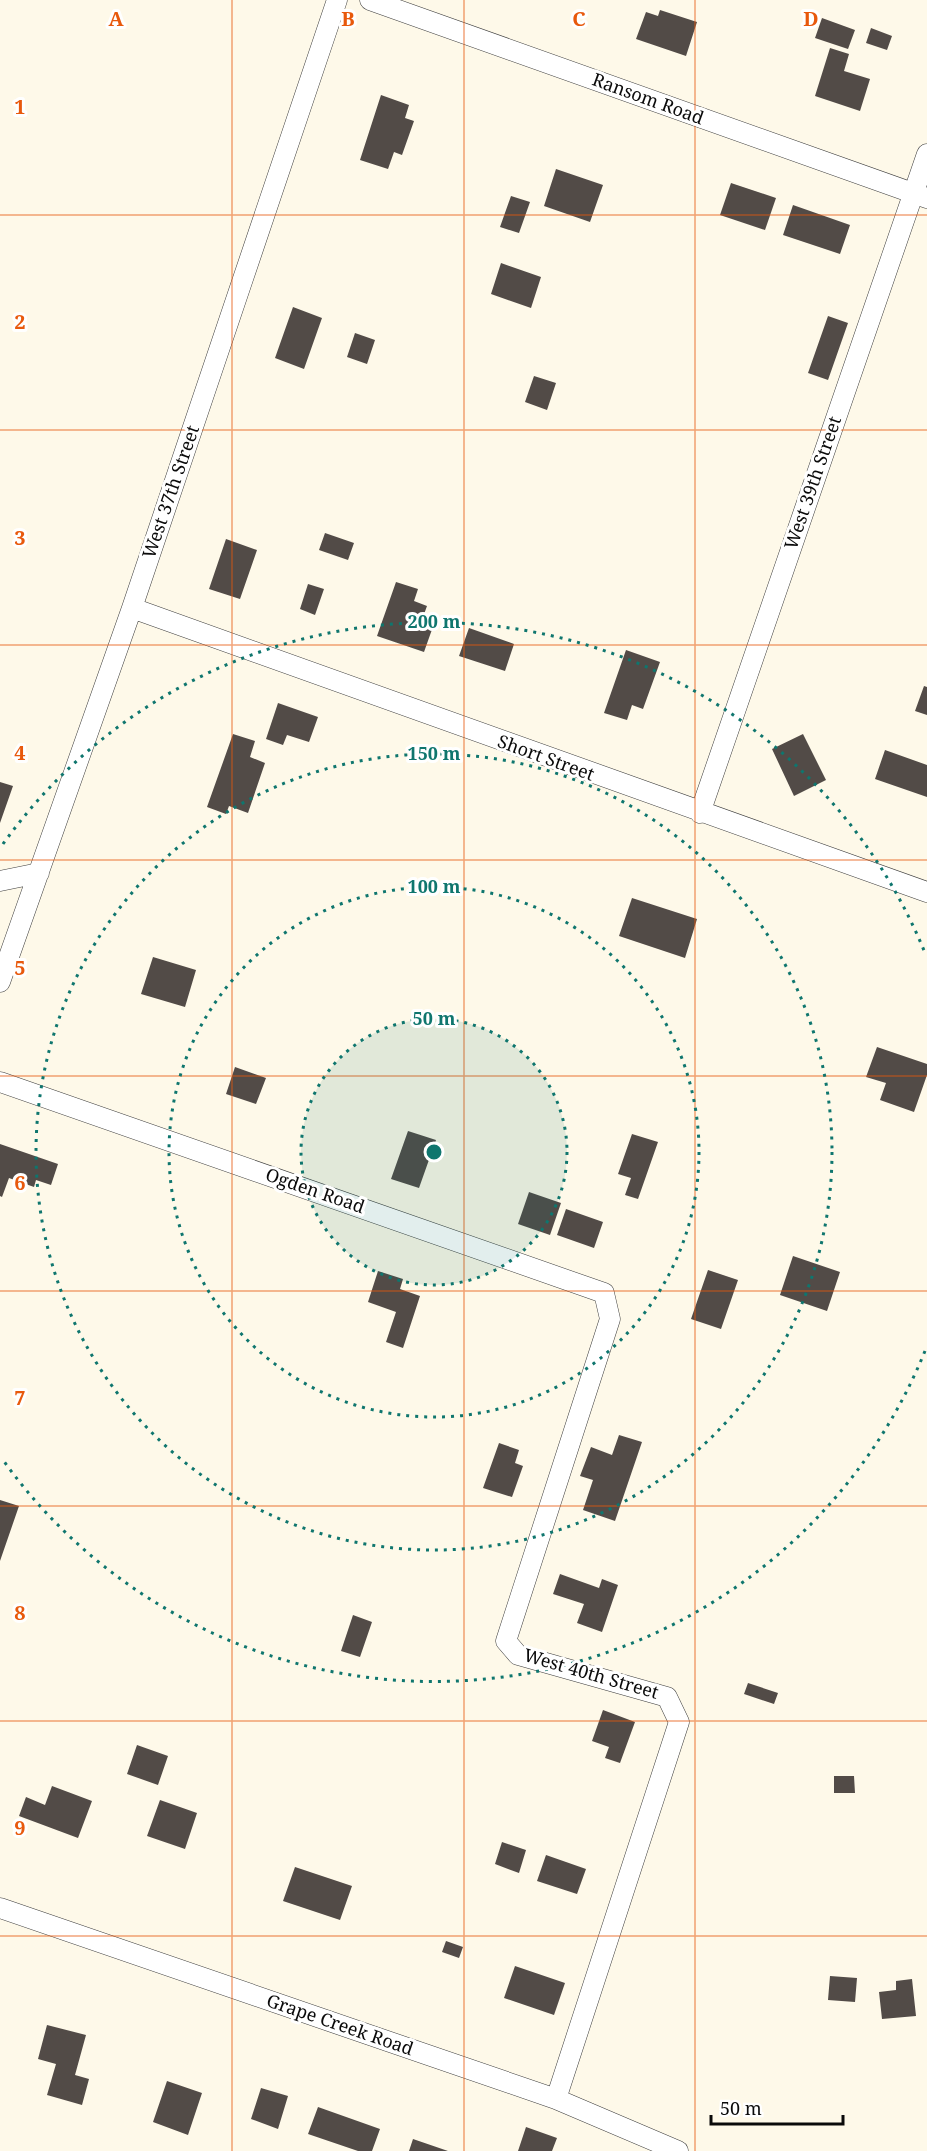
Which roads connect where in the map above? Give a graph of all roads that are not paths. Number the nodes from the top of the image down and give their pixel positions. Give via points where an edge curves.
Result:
1 (337, 0) edge
2 (370, 0) edge
3 (927, 154) edge
4 (920, 196) edge
5 (132, 608) junction
6 (700, 813) junction
7 (39, 873) junction
8 (0, 881) edge
9 (927, 892) edge
10 (0, 982) edge
11 (0, 1082) edge
12 (610, 1319) joint
13 (0, 1908) edge
14 (556, 2100) junction
15 (678, 2151) edge

1 - 5 street, West 37th Street
2 - 4 street, Ransom Road
3 - 4 street, West 39th Street
4 - 6 street, West 39th Street
5 - 6 street, Short Street
5 - 7 street, West 37th Street
6 - 9 street, Short Street
7 - 8 street
7 - 10 street, West 37th Street
11 - 12 street, Ogden Road via 604,1293
12 - 14 street, West 40th Street via 506,1641 518,1655 668,1697 679,1722
13 - 14 street, Grape Creek Road
14 - 15 street, Grape Creek Road

